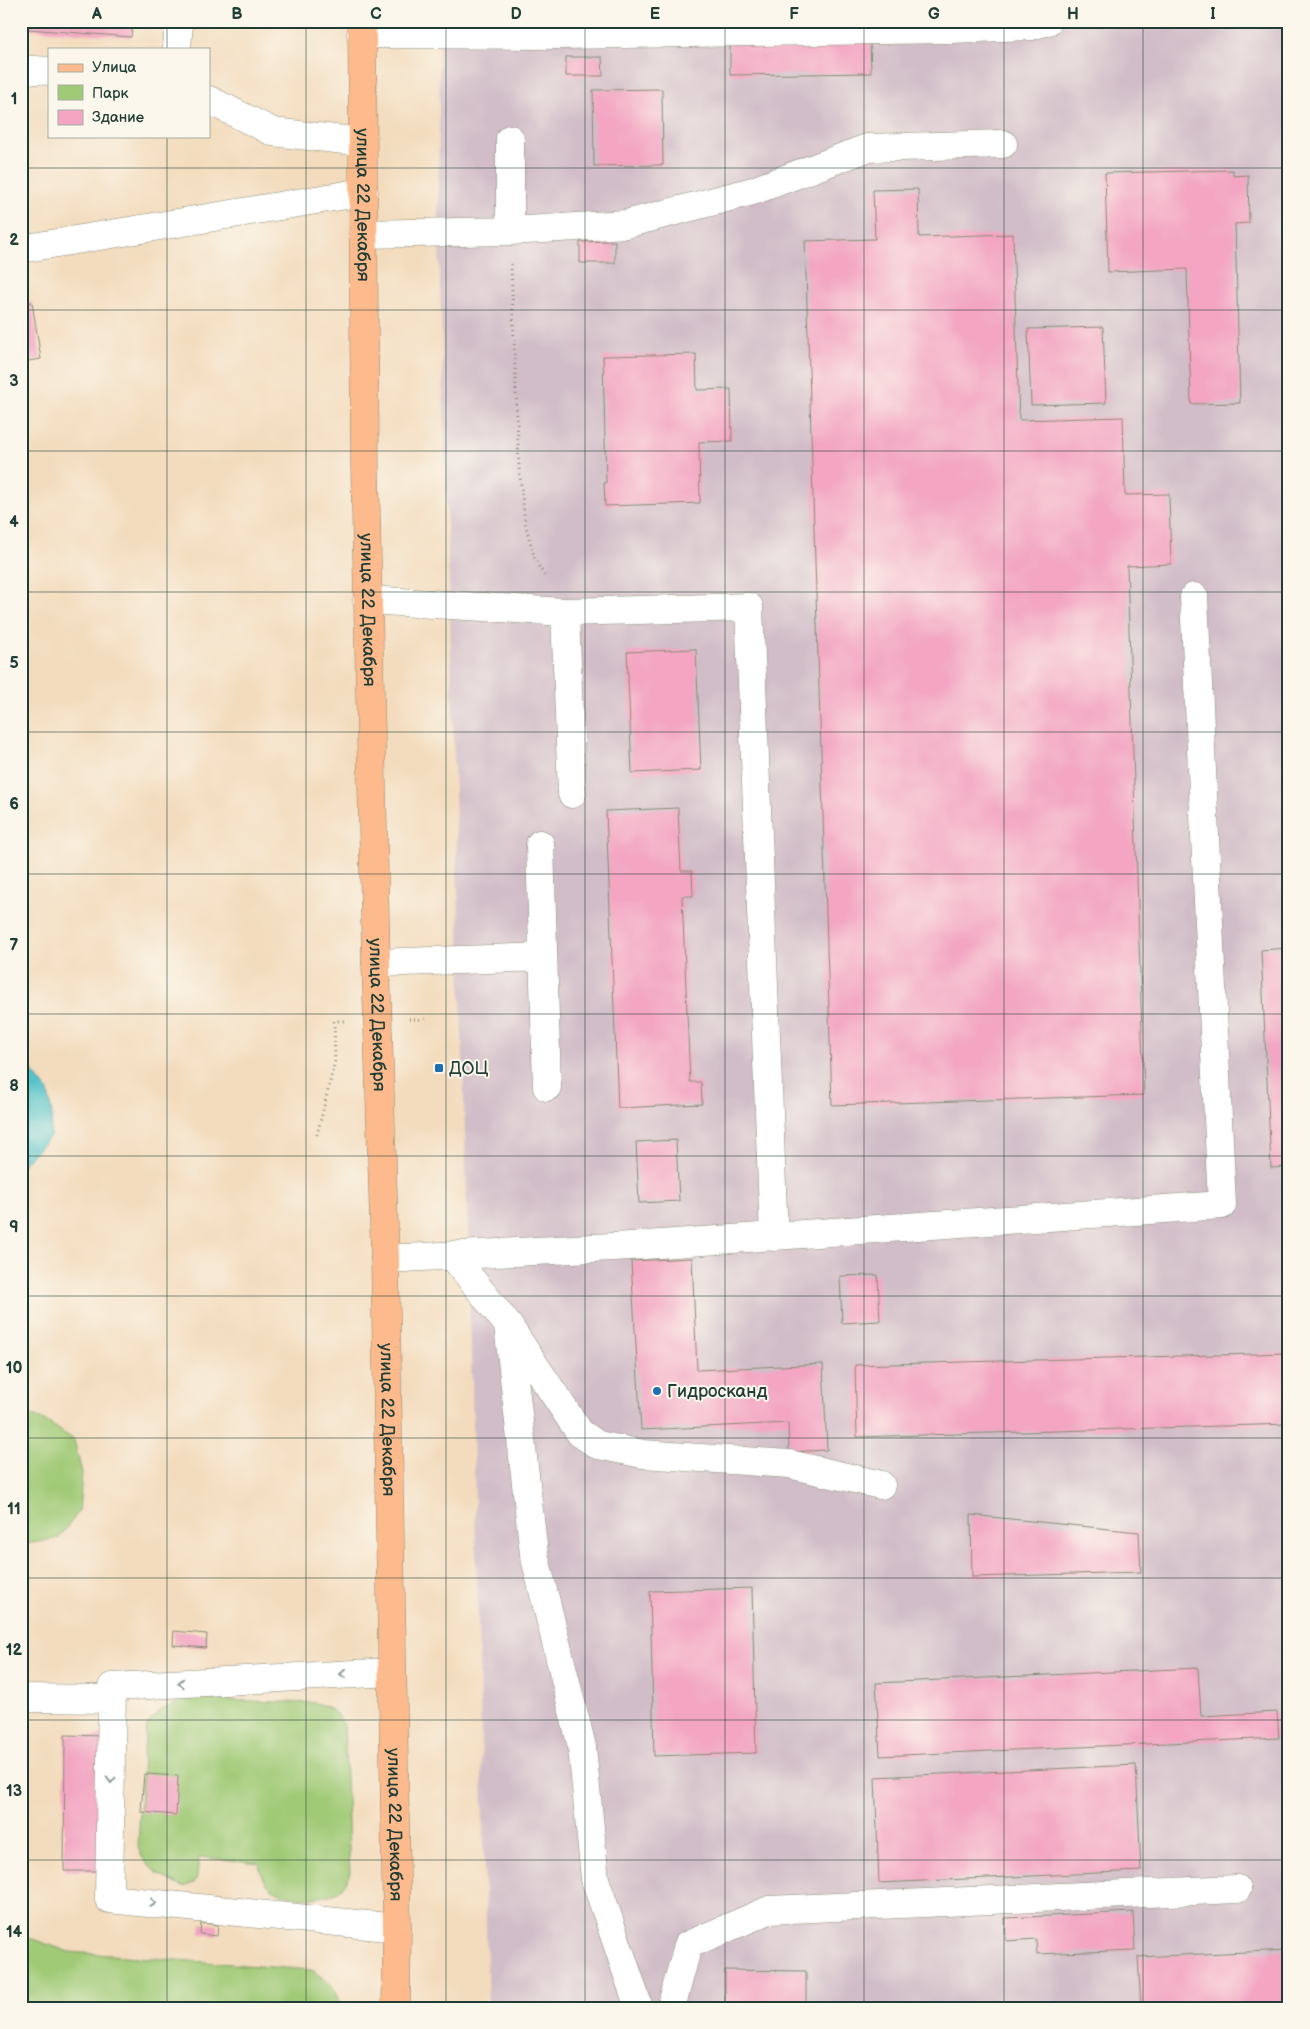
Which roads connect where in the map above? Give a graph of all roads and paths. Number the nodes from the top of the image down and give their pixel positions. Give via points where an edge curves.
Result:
1 (180, 21) edge
2 (1048, 21) edge
3 (949, 25) edge
4 (362, 28) edge
5 (177, 48) edge
6 (21, 69) edge
7 (48, 71) edge
8 (210, 100) edge
9 (510, 139) dead end
10 (362, 142) junction
11 (1003, 144) dead end
12 (364, 192) junction
13 (510, 231) junction
14 (363, 234) junction
15 (21, 249) edge
16 (1194, 597) dead end
17 (367, 600) junction
18 (565, 612) junction
19 (572, 794) dead end
20 (540, 844) dead end
21 (543, 957) junction
22 (376, 963) junction
23 (547, 1087) dead end
24 (774, 1237) junction
25 (452, 1254) junction
26 (385, 1259) junction
27 (508, 1325) junction
28 (881, 1486) dead end
29 (392, 1672) junction
30 (21, 1698) edge
31 (112, 1700) junction
32 (1237, 1889) dead end
33 (397, 1928) junction
34 (396, 2008) edge
35 (640, 2008) edge
36 (671, 2008) edge

1 - 5 lane
2 - 3 lane via 1031,26
3 - 4 lane via 562,34
4 - 10 main road, улица 22 Декабря
6 - 7 lane
8 - 10 lane via 273,132
9 - 13 lane
10 - 12 main road, улица 22 Декабря
11 - 13 lane via 867,148 752,190 626,224
12 - 14 main road, улица 22 Декабря
12 - 15 lane
13 - 14 lane
13 - 18 path via 520,467 526,523 535,560
14 - 17 main road, улица 22 Декабря
16 - 24 lane via 1222,1205
17 - 18 lane
17 - 22 main road, улица 22 Декабря
18 - 19 lane
18 - 24 lane via 749,607
20 - 21 lane
21 - 22 lane
21 - 23 lane
22 - 26 main road, улица 22 Декабря
24 - 25 lane
25 - 26 lane
25 - 27 lane
26 - 29 main road, улица 22 Декабря
27 - 28 lane via 580,1433 598,1445 642,1454 789,1464
27 - 35 lane via 534,1554 582,1747 595,1879
29 -> 31 lane via 112,1687
29 - 33 main road, улица 22 Декабря
30 - 31 lane
31 -> 33 lane via 109,1899
32 - 36 lane via 769,1910 688,1946
33 - 34 main road, улица 22 Декабря

